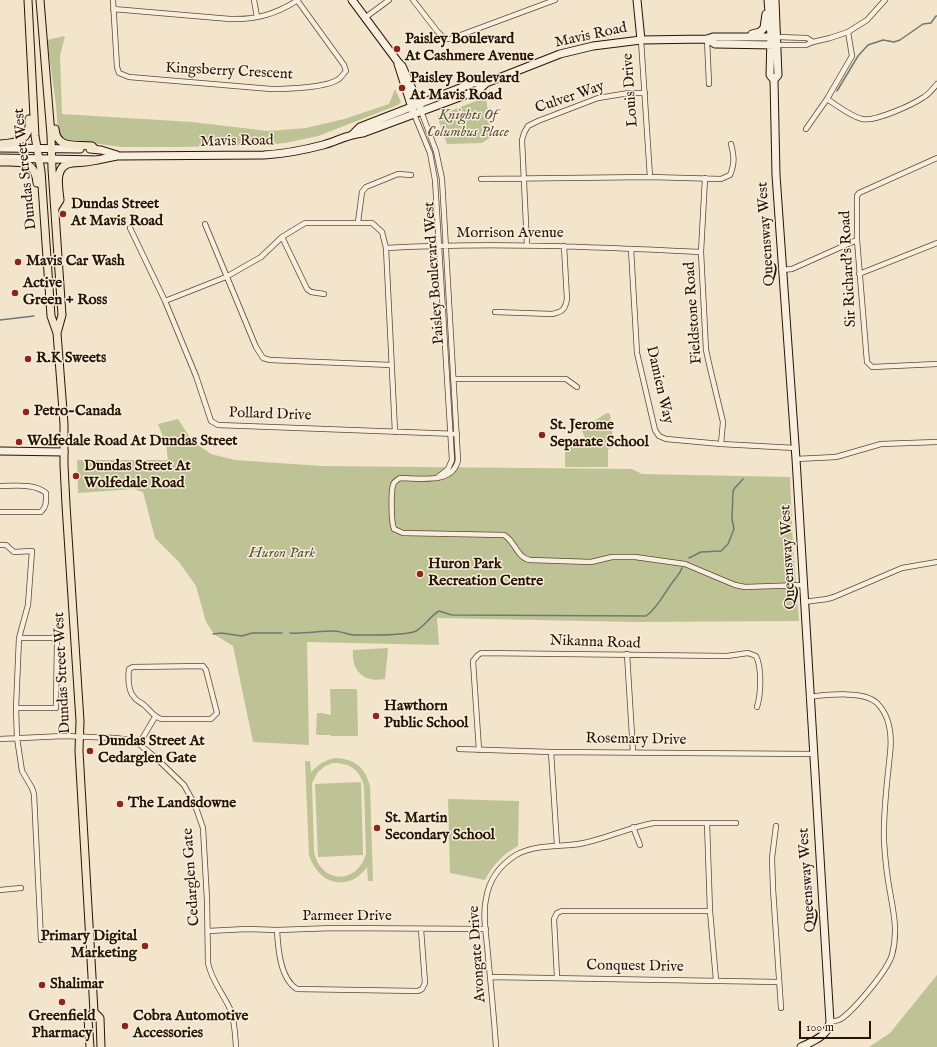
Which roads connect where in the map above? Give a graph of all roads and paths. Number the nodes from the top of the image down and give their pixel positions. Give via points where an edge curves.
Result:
1 (28, 0) edge
2 (40, 0) edge
3 (113, 0) edge
4 (254, 0) edge
5 (297, 0) edge
6 (352, 0) edge
7 (389, 0) edge
8 (413, 0) edge
9 (555, 0) edge
10 (638, 0) edge
11 (767, 0) edge
12 (775, 0) edge
13 (885, 0) edge
14 (113, 8) junction
15 (257, 17) junction
16 (366, 17) junction
17 (848, 32) junction
18 (741, 37) junction
19 (774, 37) junction
20 (641, 40) junction
21 (707, 40) junction
22 (813, 42) junction
23 (774, 45) junction
24 (709, 84) dead end
25 (937, 84) edge
26 (47, 90) junction
27 (644, 93) junction
28 (32, 94) junction
29 (827, 99) junction
30 (417, 109) junction
31 (806, 128) dead end
32 (0, 144) edge
33 (731, 144) dead end
34 (0, 148) edge
35 (37, 148) junction
36 (51, 148) junction
37 (95, 149) junction
38 (117, 156) junction
39 (0, 158) edge
40 (937, 158) edge
41 (39, 159) junction
42 (52, 159) junction
43 (97, 160) junction
44 (0, 162) edge
45 (411, 175) dead end
46 (650, 177) junction
47 (525, 178) junction
48 (704, 178) junction
49 (481, 179) dead end
50 (42, 193) junction
51 (55, 208) junction
52 (358, 222) junction
53 (205, 224) dead end
54 (130, 228) dead end
55 (282, 237) junction
56 (857, 240) junction
57 (937, 243) edge
58 (438, 245) junction
59 (446, 245) junction
60 (527, 245) junction
61 (564, 246) junction
62 (386, 248) junction
63 (631, 249) junction
64 (701, 252) junction
65 (782, 270) junction
66 (860, 274) junction
67 (226, 277) junction
68 (324, 294) dead end
69 (165, 301) junction
70 (495, 312) dead end
71 (57, 333) junction
72 (937, 364) edge
73 (391, 365) junction
74 (454, 379) junction
75 (446, 380) junction
76 (577, 387) dead end
77 (395, 432) junction
78 (457, 434) junction
79 (450, 435) junction
80 (937, 442) edge
81 (721, 444) junction
82 (795, 448) junction
83 (0, 451) edge
84 (64, 452) junction
85 (796, 459) junction
86 (436, 478) junction
87 (0, 486) edge
88 (0, 512) edge
89 (0, 545) edge
90 (937, 562) edge
91 (803, 585) junction
92 (804, 602) junction
93 (19, 638) junction
94 (627, 654) junction
95 (809, 697) junction
96 (757, 707) dead end
97 (16, 708) junction
98 (155, 717) junction
99 (79, 737) junction
100 (17, 738) junction
101 (0, 739) edge
102 (139, 744) junction
103 (459, 749) dead end
104 (478, 750) junction
105 (551, 752) junction
106 (632, 752) junction
107 (813, 754) junction
108 (707, 823) junction
109 (736, 823) dead end
110 (776, 826) dead end
111 (633, 827) junction
112 (557, 845) junction
113 (640, 845) dead end
114 (21, 888) dead end
115 (0, 890) edge
116 (710, 911) junction
117 (421, 929) junction
118 (486, 929) junction
119 (278, 930) junction
120 (208, 931) junction
121 (42, 940) dead end
122 (490, 977) junction
123 (557, 977) junction
124 (716, 980) junction
125 (779, 982) junction
126 (781, 1008) dead end
127 (94, 1012) junction
128 (830, 1022) junction
129 (90, 1047) edge
130 (101, 1047) edge
131 (236, 1047) edge
132 (496, 1047) edge
133 (801, 1047) edge

1 - 28 main road, Dundas Street West
2 - 26 main road, Dundas Street West
3 - 14 street, Kingsberry Crescent
4 - 15 street
5 - 14 street, Kingsberry Crescent via 344,65 346,70 339,79 309,87 271,89 129,77 119,73 117,66
5 - 15 street via 267,16
6 - 16 street, Paisley Boulevard West
7 - 16 street
8 - 9 street via 444,39 450,39
10 - 20 street, Louis Drive
11 - 18 street via 764,28 760,32
11 - 19 street, Queensway West
12 - 19 street, Queensway West
13 - 17 street via 867,20
14 - 15 street via 230,18
16 - 30 street, Paisley Boulevard West via 398,62
17 - 22 street
17 - 29 street via 852,56
18 - 19 street, Mavis Road
18 - 21 street, Mavis Road via 713,37
19 - 22 street via 807,38
19 - 23 street, Queensway West
20 - 21 street, Mavis Road
20 - 27 street, Louis Drive
20 - 30 street, Mavis Road via 576,50 486,83 480,89
21 - 23 street, Mavis Road via 715,44
21 - 24 street
22 - 23 street via 806,45
23 - 65 street, Queensway West via 778,75 774,80
25 - 29 street via 923,98 869,120 851,114
26 - 36 main road, Dundas Street West
26 - 37 main road via 51,95 57,139 66,145 92,146
27 - 46 street, Louis Drive
27 - 47 street, Culver Way via 598,98 528,126 522,140
28 - 32 main road via 28,99 27,135 17,142
28 - 35 main road, Dundas Street West
29 - 31 street
30 - 38 street, Mavis Road via 360,127 353,134 324,144 279,154
30 - 58 street, Paisley Boulevard West via 433,166
30 - 59 street, Paisley Boulevard West via 439,160
33 - 48 street via 735,159 730,175 721,179
34 - 35 street, Mavis Road
35 - 36 street, Mavis Road
35 - 41 main road, Dundas Street West
36 - 37 street, Mavis Road
36 - 42 main road, Dundas Street West
37 - 38 street, Mavis Road
38 - 43 street, Mavis Road
39 - 41 street, Mavis Road
40 - 56 street, Sir Richard's Road via 859,193
41 - 42 street, Mavis Road
41 - 50 main road, Dundas Street West
42 - 43 street, Mavis Road
42 - 51 main road, Dundas Street West
43 - 51 main road via 88,163 69,163 61,169 58,176 60,200
44 - 50 main road via 20,162 28,165 34,170 38,189
45 - 52 street via 398,174 366,187 362,192
46 - 47 street
46 - 48 street
47 - 49 street
47 - 60 street, Culver Way
48 - 64 street, Fieldstone Road
50 - 71 main road, Dundas Street West via 52,316
51 - 71 main road, Dundas Street West via 62,315
52 - 55 street via 306,223
52 - 62 street via 372,222 379,228
53 - 67 street
54 - 69 street, Pollard Drive
55 - 67 street via 261,257
55 - 68 street via 307,289
56 - 65 street via 792,269
56 - 66 street, Sir Richard's Road
57 - 66 street
58 - 59 street, Morrison Avenue
58 - 62 street, Morrison Avenue
58 - 75 street, Paisley Boulevard West
59 - 60 street, Morrison Avenue
59 - 74 street, Paisley Boulevard West
60 - 61 street, Morrison Avenue
61 - 63 street, Morrison Avenue
61 - 70 street via 567,300 562,312
62 - 73 street
63 - 64 street, Morrison Avenue
63 - 81 street, Damien Way via 637,353 655,430 659,436 666,439
64 - 81 street, Fieldstone Road via 706,350 723,422
65 - 82 street, Queensway West
66 - 72 street, Sir Richard's Road via 867,362 872,368
67 - 69 street
67 - 73 street via 263,358
69 - 77 street, Pollard Drive via 196,376 211,421 218,425
71 - 84 main road, Dundas Street West
73 - 77 street
74 - 75 street
74 - 76 street via 566,379
74 - 78 street, Paisley Boulevard West
75 - 79 street, Paisley Boulevard West
77 - 79 street, Pollard Drive
78 - 79 street, Pollard Drive
78 - 86 street, Paisley Boulevard West via 456,466 448,475
79 - 86 street, Paisley Boulevard West via 451,463 448,469
80 - 85 street via 881,444 836,457
81 - 82 street, Damien Way
82 - 85 street, Queensway West
83 - 84 street
84 - 99 main road, Dundas Street West
85 - 91 street, Queensway West
86 - 91 street, Paisley Boulevard West via 400,478 394,483 392,519 396,531 504,535 522,557 530,560 593,562 612,557 635,557 685,564 745,587
87 - 88 street via 42,489 46,493 46,507 41,512
89 - 93 street via 6,545 14,552 32,551 28,605
90 - 92 street via 902,568 834,597
91 - 92 street, Queensway West
92 - 95 street, Queensway West
93 - 97 street
93 - 97 street via 53,638 57,642 56,708
94 - 96 street, Nikanna Road via 753,654 759,661 760,696
94 - 104 street, Nikanna Road via 489,652 478,655 473,661
94 - 106 street
95 - 107 street, Queensway West
95 - 128 street via 867,696 881,707 891,736 885,794 884,842 896,927 895,942 891,957 876,982 840,1019
97 - 100 street
98 - 98 street via 178,720 204,720 215,717 217,713 203,666 129,669 133,697
98 - 102 street
99 - 100 street, Cedarglen Gate
99 - 102 street, Cedarglen Gate via 115,738
99 - 127 main road, Dundas Street West
100 - 101 street, Cedarglen Gate
100 - 121 street via 22,771 34,794
102 - 120 street, Cedarglen Gate via 184,785 200,816 205,854
103 - 104 street, Rosemary Drive
104 - 105 street, Rosemary Drive
105 - 106 street, Rosemary Drive
105 - 112 street
106 - 107 street, Rosemary Drive
107 - 128 street, Queensway West
108 - 109 street, Avongate Drive
108 - 111 street, Avongate Drive via 654,823
108 - 116 street
110 - 125 street via 772,889
111 - 112 street, Avongate Drive via 585,843
111 - 113 street
112 - 118 street, Avongate Drive via 519,854 497,872 486,898
114 - 115 street
116 - 123 street via 557,913 554,919
116 - 124 street
117 - 118 street, Parmeer Drive
117 - 119 street, Parmeer Drive
117 - 119 street via 425,983 418,991 297,989 291,985 280,961
118 - 122 street, Avongate Drive
119 - 120 street, Parmeer Drive
120 - 131 street, Cedarglen Gate via 210,973 234,1020
122 - 123 street, Conquest Drive
122 - 132 street, Avongate Drive
123 - 124 street, Conquest Drive
124 - 125 street, Conquest Drive
125 - 126 street
127 - 129 main road, Dundas Street West via 88,1019
127 - 130 main road, Dundas Street West via 100,1018
128 - 133 street, Queensway West via 822,1037

